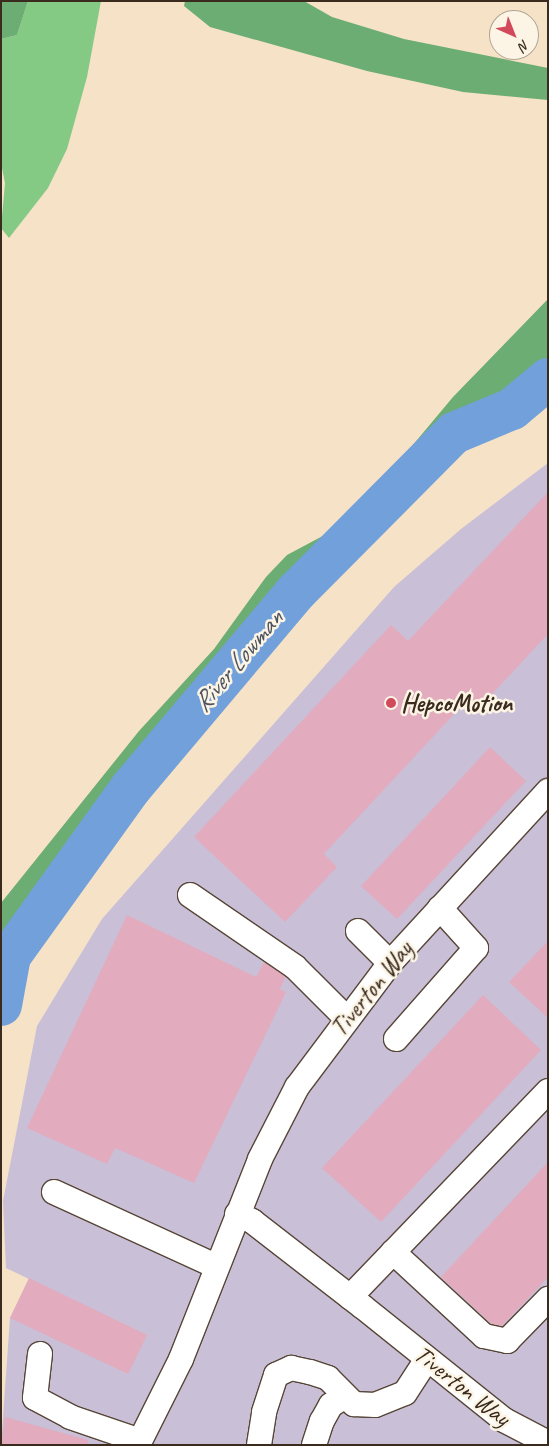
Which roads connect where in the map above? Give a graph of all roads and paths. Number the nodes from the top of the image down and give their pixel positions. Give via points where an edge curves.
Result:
1 (548, 791) edge
2 (190, 896) dead end
3 (440, 908) junction
4 (358, 931) dead end
5 (390, 963) junction
6 (347, 1019) junction
7 (396, 1039) dead end
8 (548, 1091) edge
9 (54, 1192) dead end
10 (237, 1214) junction
11 (393, 1252) junction
12 (216, 1266) junction
13 (350, 1297) junction
14 (548, 1299) edge
15 (40, 1354) dead end
16 (427, 1359) junction
17 (344, 1396) junction
18 (139, 1443) edge
19 (548, 1444) edge
20 (259, 1445) edge
21 (314, 1445) edge

1 - 3 street, Tiverton Way
2 - 6 street via 295,967
3 - 5 street, Tiverton Way
3 - 7 street via 476,948
4 - 5 street
5 - 6 street, Tiverton Way
6 - 10 street, Tiverton Way via 297,1087 260,1159
8 - 11 street
9 - 12 street
10 - 12 street, Tiverton Way
10 - 13 street, Tiverton Way via 252,1221
11 - 13 street
11 - 14 street via 484,1336 507,1341
12 - 18 street, Tiverton Way via 181,1359
13 - 16 street, Tiverton Way
15 - 18 street via 35,1398 86,1423
16 - 17 street via 405,1393 364,1406 354,1404
16 - 19 street, Tiverton Way via 504,1420
17 - 20 street via 328,1378 310,1372 291,1368 276,1375 264,1412
17 - 21 street via 331,1404

